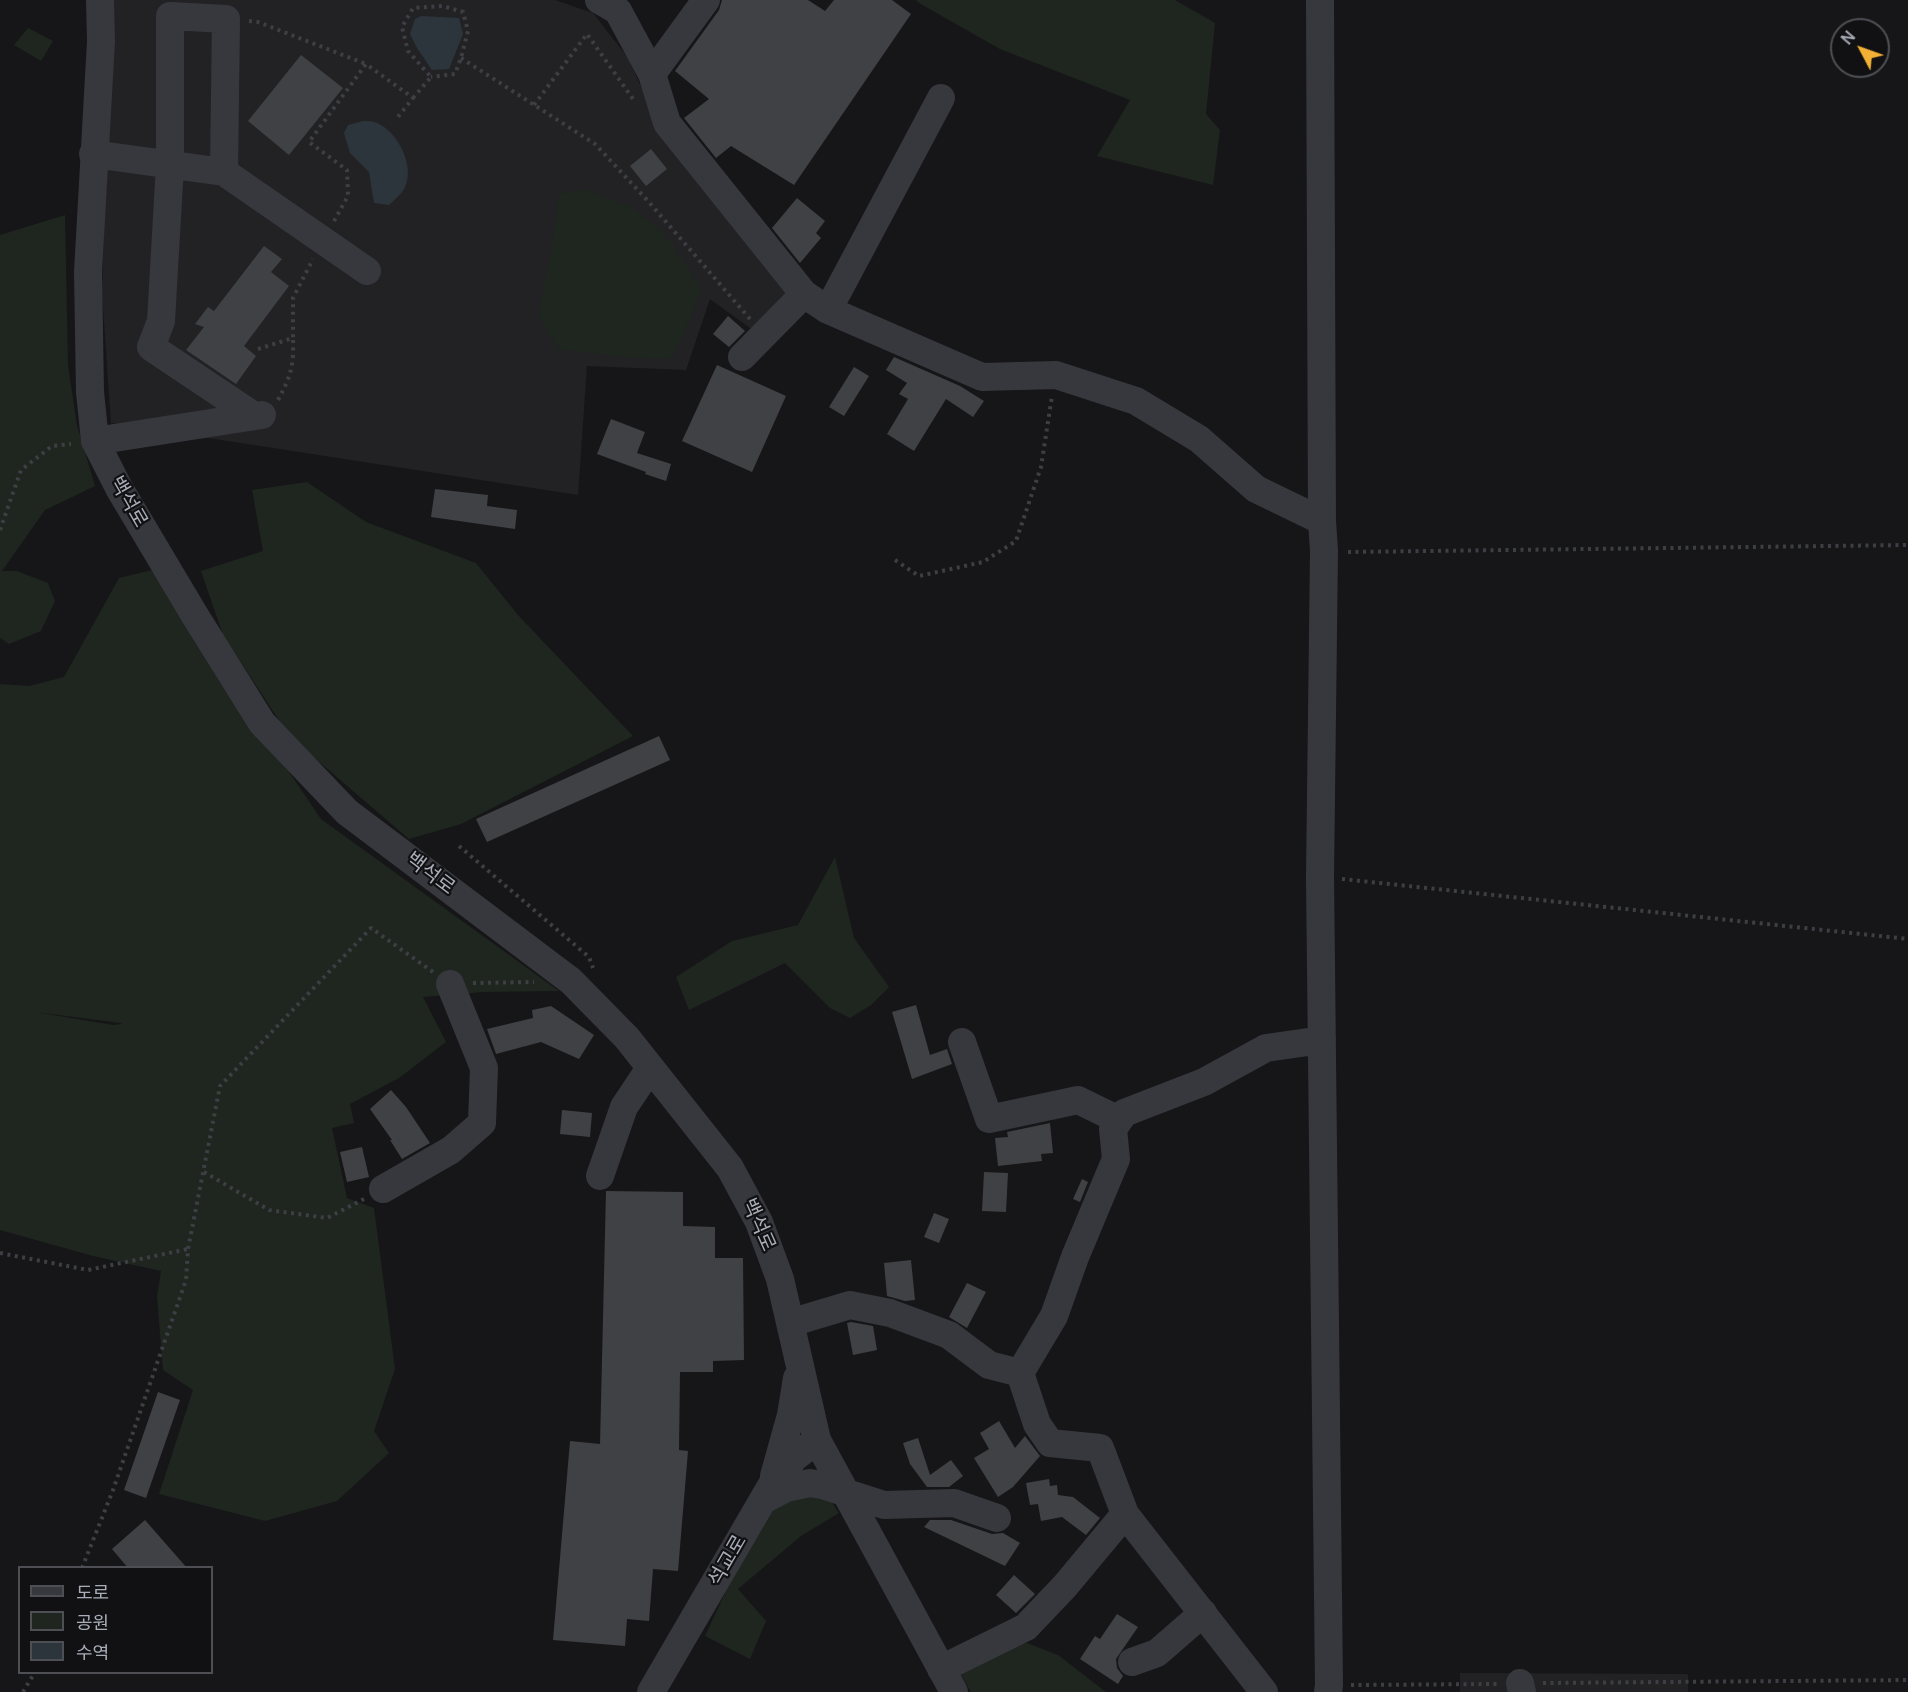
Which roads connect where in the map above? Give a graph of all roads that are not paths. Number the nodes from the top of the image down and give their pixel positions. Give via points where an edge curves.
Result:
1 (100, 0) edge
2 (598, 0) edge
3 (706, 0) edge
4 (1320, 0) edge
5 (652, 74) junction
6 (941, 98) dead end
7 (93, 154) junction
8 (170, 165) junction
9 (224, 172) junction
10 (367, 271) dead end
11 (804, 294) junction
12 (828, 310) junction
13 (742, 357) dead end
14 (95, 441) junction
15 (1322, 521) junction
16 (450, 984) road end
17 (1322, 1040) junction
18 (962, 1042) dead end
19 (651, 1068) junction
20 (1119, 1120) junction
21 (600, 1176) dead end
22 (383, 1189) road end
23 (790, 1323) junction
24 (799, 1358) junction
25 (1020, 1373) junction
26 (817, 1440) junction
27 (767, 1493) junction
28 (847, 1494) junction
29 (1125, 1514) junction
30 (997, 1518) dead end
31 (1203, 1613) junction
32 (1132, 1662) dead end
33 (948, 1681) edge
34 (1329, 1689) edge
35 (651, 1692) edge
36 (1264, 1692) edge

1 - 7 street, 백석로
2 - 5 street via 618,11
3 - 5 street
4 - 15 street
5 - 11 street via 667,123
6 - 12 street
7 - 8 street
7 - 14 street, 백석로 via 87,272
8 - 9 street
8 - 9 street via 170,16 226,19
8 - 14 street via 162,321 151,347 263,415
9 - 10 street
11 - 12 street
11 - 13 street
12 - 15 street via 982,377 1056,375 1136,401 1199,439 1256,489
14 - 19 street, 백석로 via 119,488 262,723 346,812 584,980
15 - 17 street
16 - 22 street via 484,1068 482,1123 451,1150
17 - 20 street via 1266,1048 1204,1082 1124,1113
17 - 34 street
18 - 20 street via 989,1119 1078,1100
19 - 21 street via 624,1107
19 - 23 street, 백석로 via 730,1168 759,1222 780,1279
20 - 25 street via 1113,1129 1116,1159 1054,1316
23 - 24 street, 백석로
23 - 25 street via 850,1305 890,1313 948,1335 989,1365
24 - 26 street, 백석로
24 - 27 street via 795,1397
25 - 29 street via 1037,1424 1050,1443 1100,1448
26 - 27 street, 석교로 via 794,1458
26 - 28 street, 백석로
27 - 28 street via 810,1483
27 - 35 street, 석교로
28 - 30 street via 884,1505 954,1503
28 - 33 street, 백석로
29 - 31 street
29 - 33 street via 1026,1627
31 - 32 street via 1157,1653
31 - 36 street

